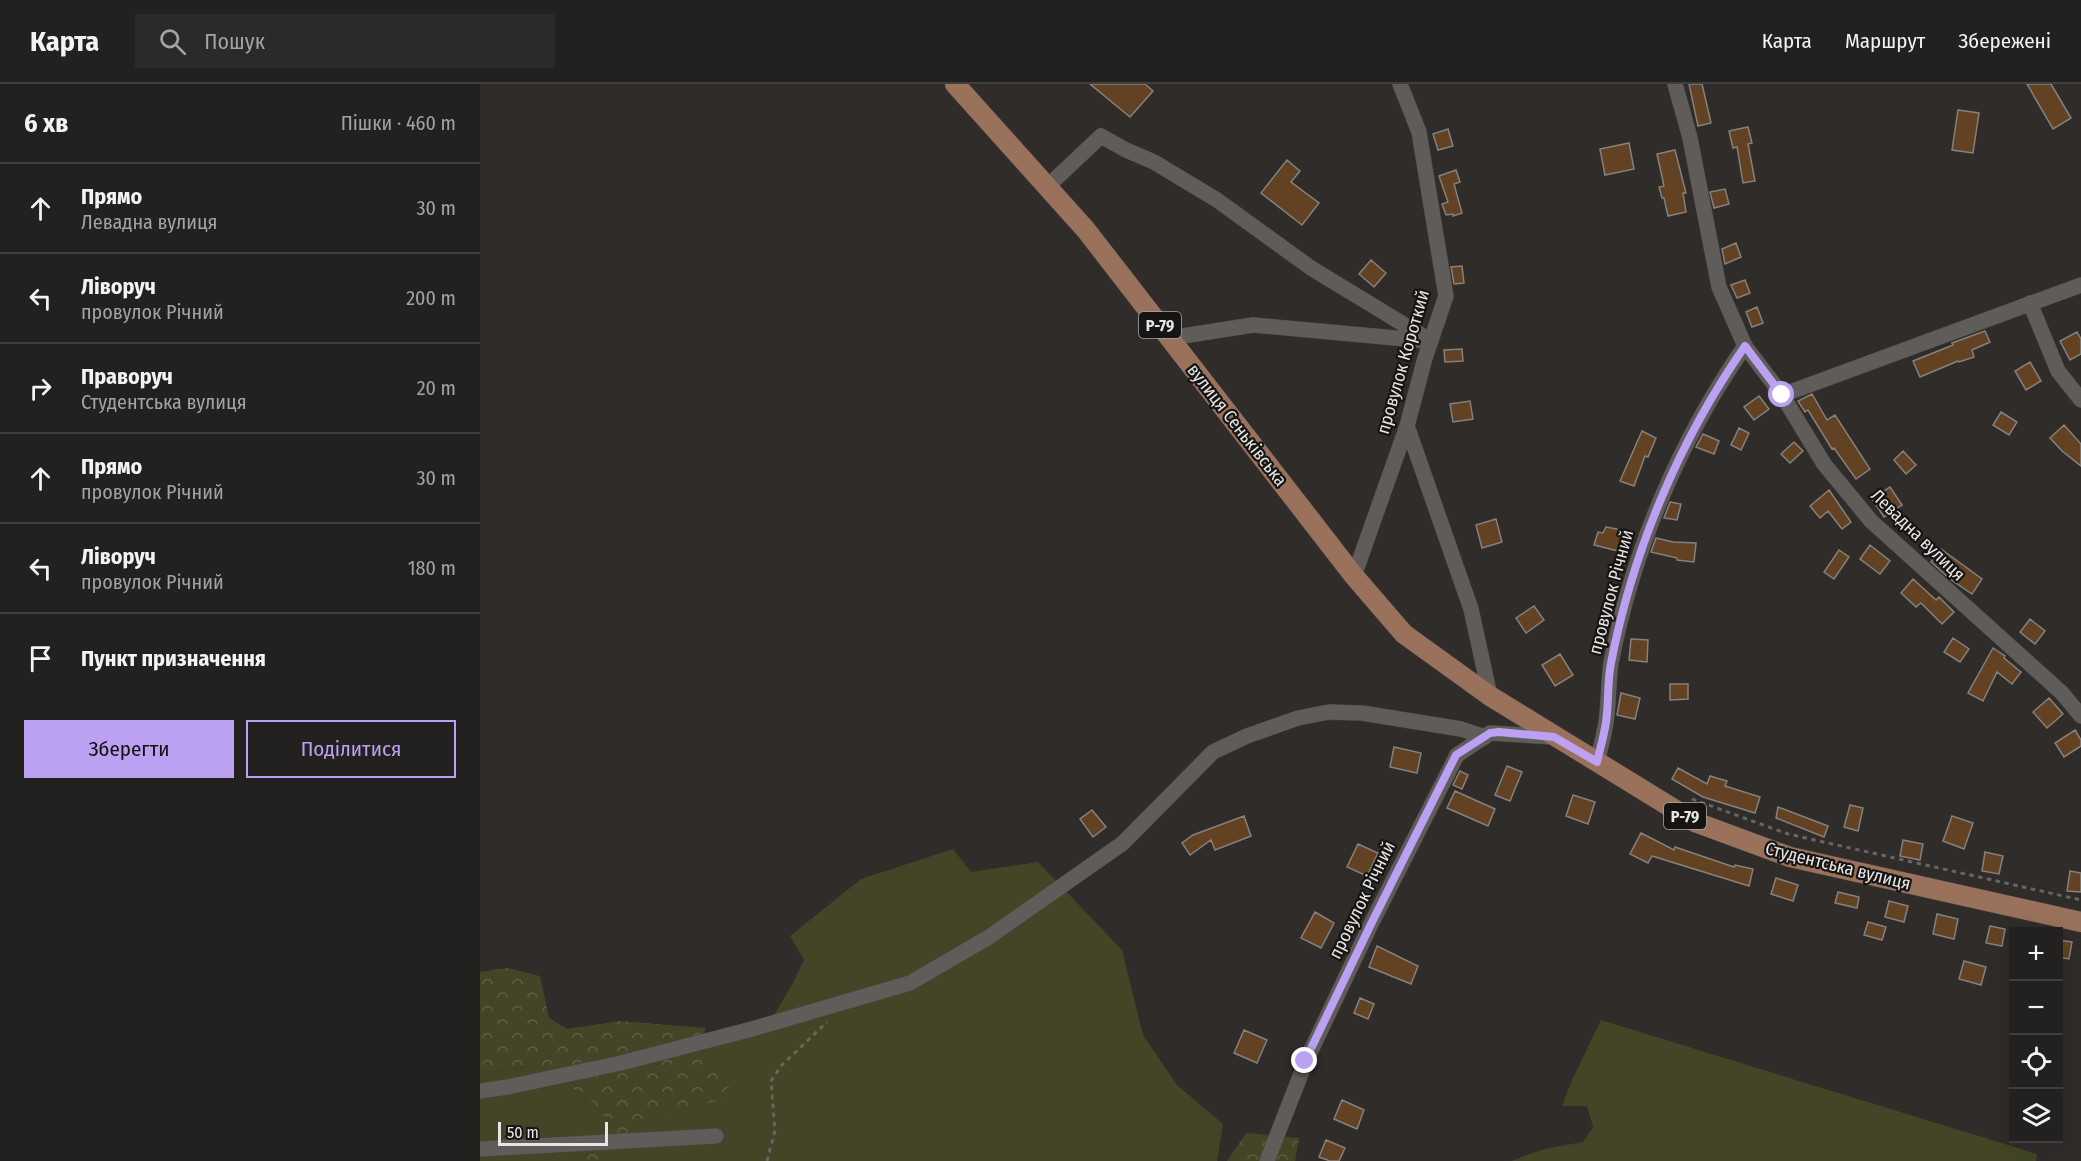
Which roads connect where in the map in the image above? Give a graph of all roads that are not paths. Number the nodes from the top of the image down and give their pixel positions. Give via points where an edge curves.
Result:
1 (955, 84) edge
2 (1400, 84) edge
3 (1675, 84) edge
4 (1048, 186) junction
5 (2081, 285) edge
6 (2030, 303) junction
7 (1170, 338) junction
8 (1431, 341) junction
9 (1745, 346) junction
10 (1782, 395) junction
11 (2081, 400) edge
12 (1407, 426) junction
13 (1354, 576) junction
14 (1490, 696) junction
15 (2081, 716) edge
16 (1485, 736) junction
17 (1554, 737) junction
18 (1597, 762) junction
19 (2081, 922) edge
20 (480, 1091) edge
21 (716, 1136) dead end
22 (480, 1149) edge
23 (1267, 1161) edge

1 - 4 main road, вулиця Сенькiвська / Р-79
2 - 8 street, провулок Короткий via 1419,132 1446,296
3 - 9 street, Левадна вулиця via 1690,138 1719,287
4 - 7 main road, вулиця Сенькiвська / Р-79
4 - 8 street via 1101,136 1155,162 1217,200 1311,268
5 - 6 street
6 - 10 street
6 - 11 street via 2058,371
7 - 8 street via 1253,325
7 - 13 main road, вулиця Сенькiвська / Р-79
8 - 12 street, провулок Короткий
9 - 10 street, Левадна вулиця
9 - 18 street, провулок Річний via 1686,442 1648,530 1611,665 1606,722
10 - 15 street, Левадна вулиця via 1824,464 1871,521 2062,693
12 - 13 street, провулок Короткий
12 - 14 street via 1471,609
13 - 14 main road, Студентська вулиця / Р-79 via 1404,634
14 - 17 main road, Студентська вулиця / Р-79
16 - 17 street, провулок Рiчний via 1499,732
16 - 20 street via 1362,712 1329,712 1298,718 1247,736 1213,752 1123,843 989,937 910,983 621,1064
16 - 23 street, провулок Рiчний via 1456,755 1305,1061
17 - 18 main road, Студентська вулиця / Р-79
18 - 19 main road, Студентська вулиця / Р-79 via 1695,822 1790,857
21 - 22 street

